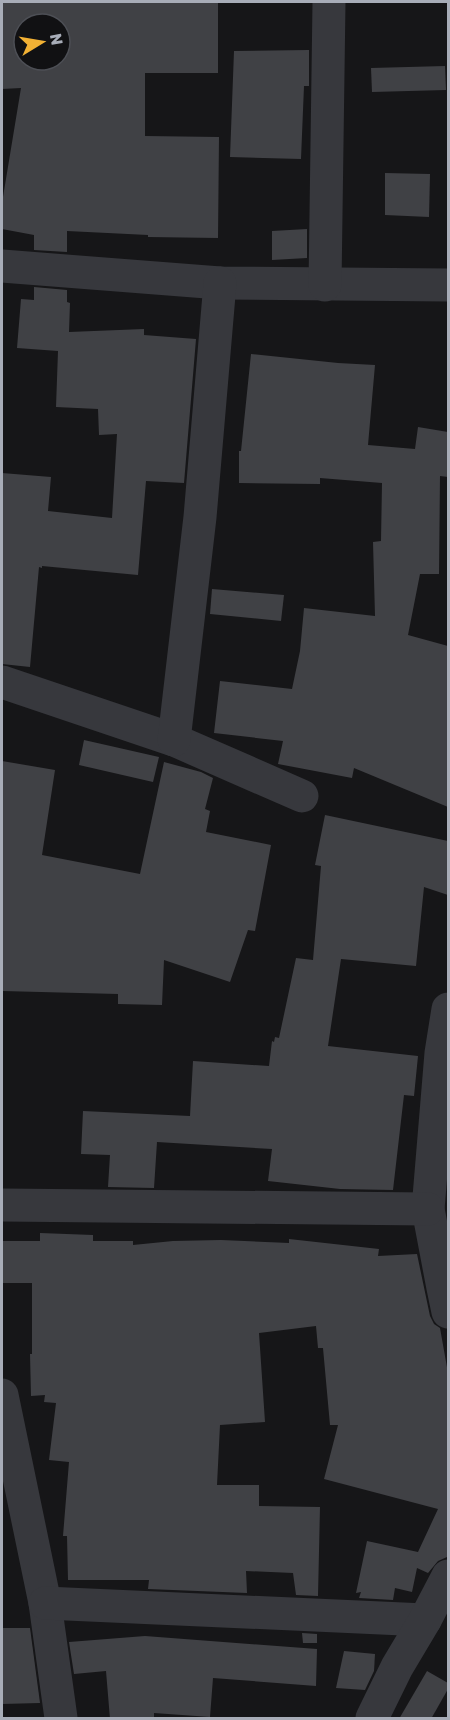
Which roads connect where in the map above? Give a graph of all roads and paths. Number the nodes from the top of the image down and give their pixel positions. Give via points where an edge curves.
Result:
1 (329, 2) edge
2 (2, 266) edge
3 (220, 283) junction
4 (325, 285) junction
5 (448, 285) edge
6 (2, 682) edge
7 (174, 740) junction
8 (302, 796) dead end
9 (448, 1009) edge
10 (2, 1205) edge
11 (428, 1209) junction
12 (448, 1312) edge
13 (2, 1395) edge
14 (448, 1576) edge
15 (45, 1603) junction
16 (425, 1620) junction
17 (61, 1719) edge
18 (372, 1719) edge

1 - 4 street
2 - 3 street
3 - 4 street
3 - 7 street via 200,517
4 - 5 street
6 - 7 street
7 - 8 street
9 - 11 street
10 - 11 street
11 - 12 street
13 - 15 street
14 - 16 street
15 - 16 street
15 - 17 street
16 - 18 street via 396,1667

